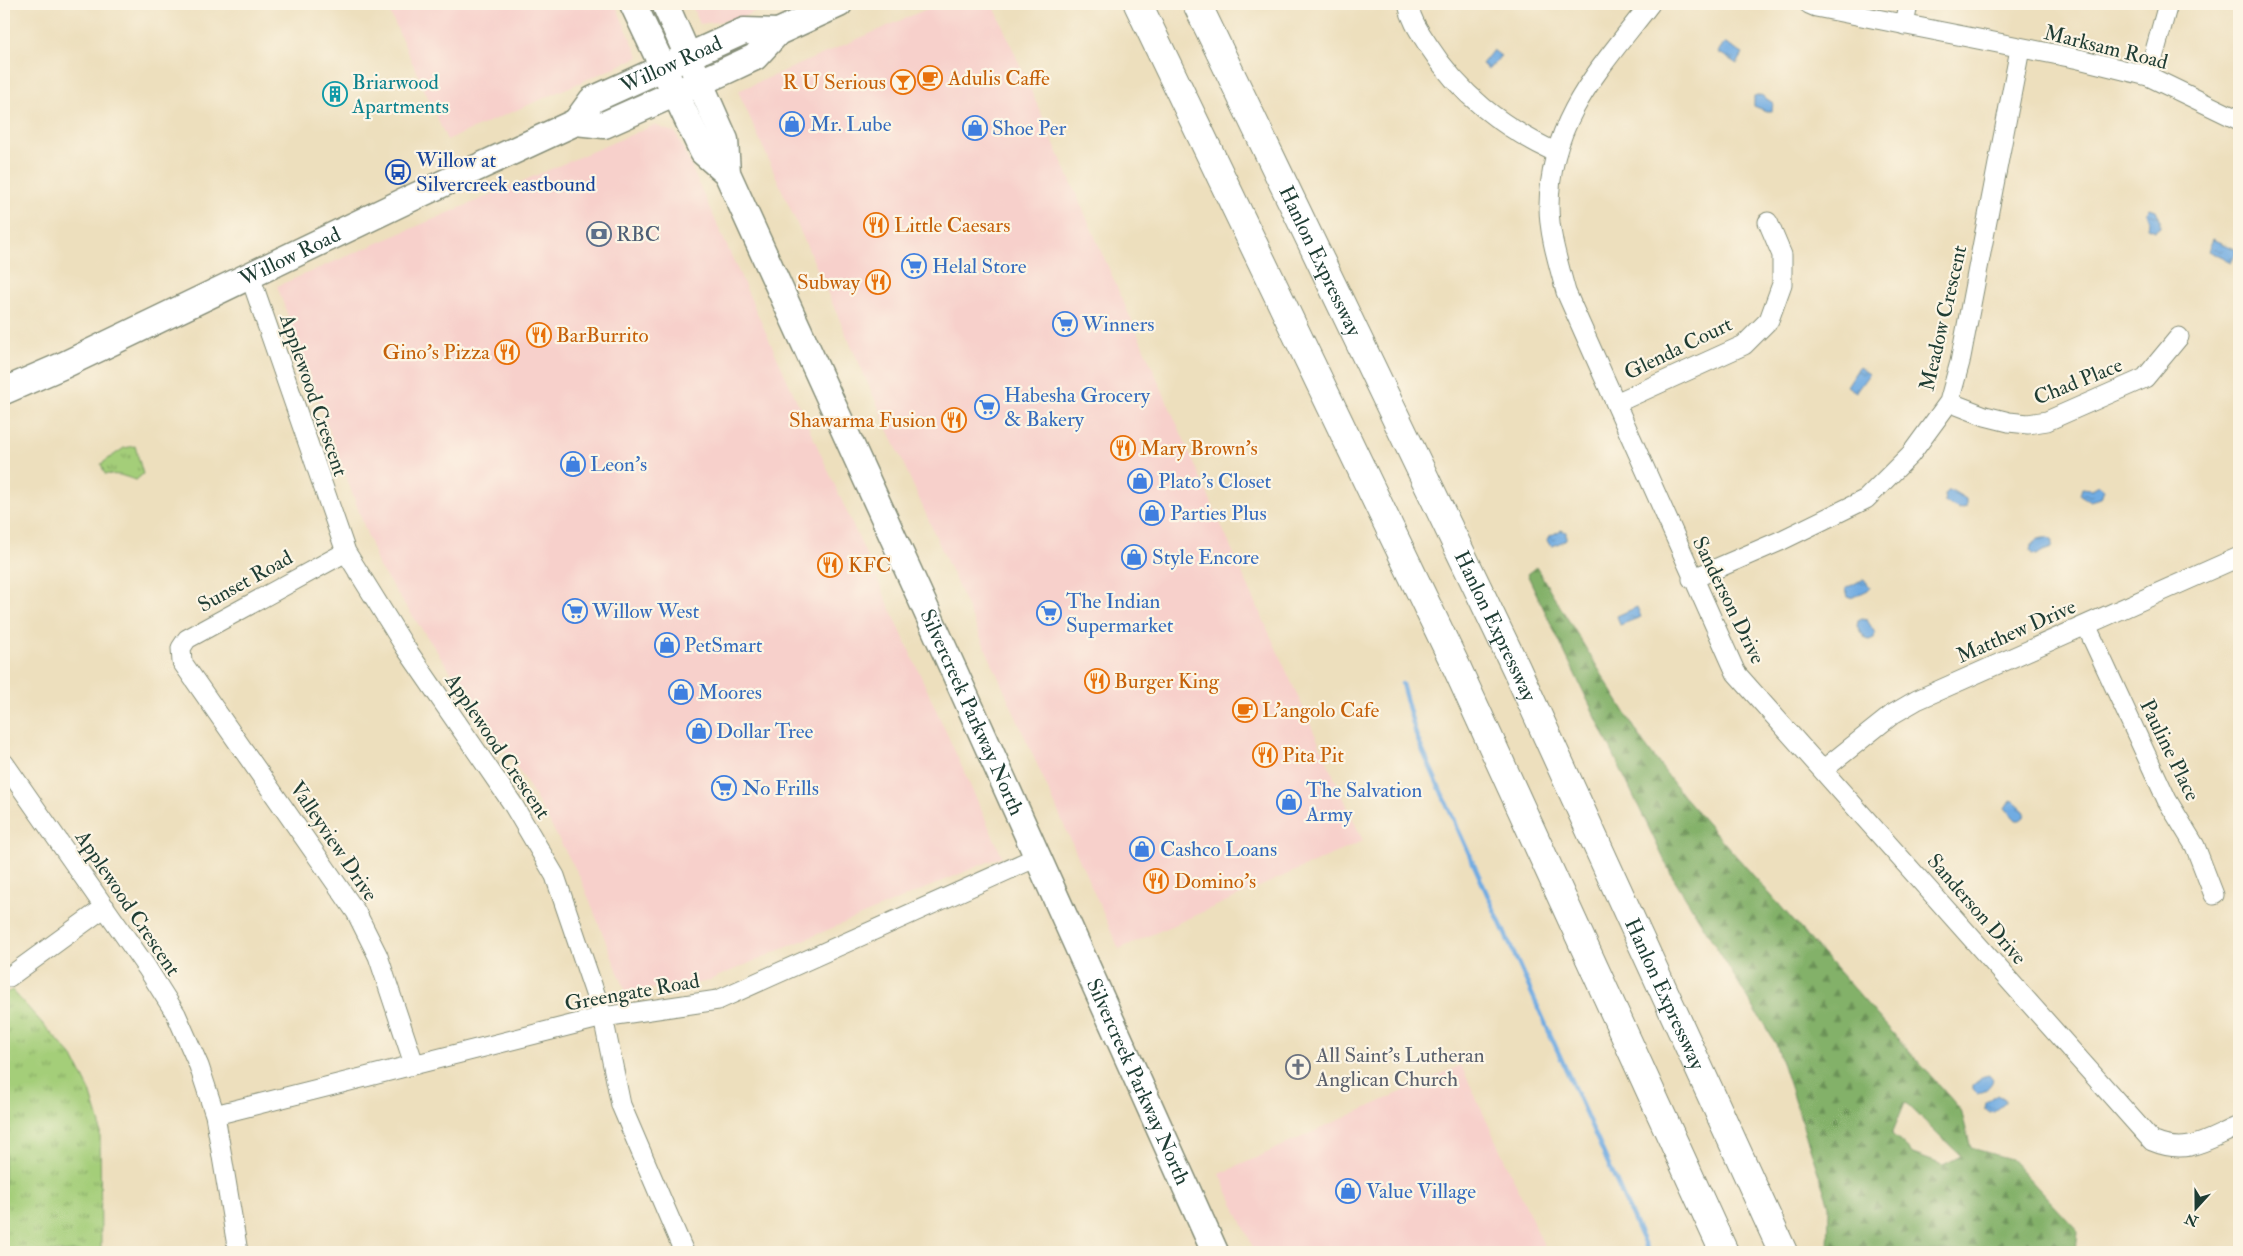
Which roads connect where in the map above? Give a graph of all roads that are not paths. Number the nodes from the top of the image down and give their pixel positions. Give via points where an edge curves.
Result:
1 (633, 4) edge
2 (665, 4) edge
3 (839, 4) edge
4 (1123, 4) edge
5 (1138, 4) edge
6 (1197, 4) edge
7 (1408, 4) edge
8 (1650, 4) edge
9 (1809, 4) edge
10 (1908, 4) edge
11 (2168, 4) edge
12 (1904, 25) junction
13 (778, 32) junction
14 (2020, 49) junction
15 (688, 57) junction
16 (1166, 59) junction
17 (663, 69) junction
18 (2148, 76) junction
19 (700, 83) junction
20 (675, 94) junction
21 (2239, 120) edge
22 (576, 122) junction
23 (1555, 152) junction
24 (727, 173) junction
25 (1768, 222) dead end
26 (250, 276) junction
27 (2179, 337) dead end
28 (4, 391) edge
29 (1949, 402) junction
30 (1616, 403) junction
31 (346, 552) junction
32 (2239, 557) edge
33 (1692, 579) junction
34 (2086, 625) junction
35 (182, 662) joint
36 (4, 762) edge
37 (1824, 770) junction
38 (1037, 857) junction
39 (2214, 895) dead end
40 (105, 907) junction
41 (9, 977) dead end
42 (603, 1017) junction
43 (414, 1064) junction
44 (215, 1115) junction
45 (2239, 1126) edge
46 (238, 1252) edge
47 (684, 1252) edge
48 (1215, 1252) edge
49 (1724, 1252) edge
50 (1783, 1252) edge

1 - 17 main road, Silvercreek Parkway North
2 - 15 main road, Silvercreek Parkway North
3 - 13 main road, Willow Road
4 - 16 highway via 1143,38
5 - 16 highway
6 - 50 highway, Hanlon Expressway via 1516,668
7 - 23 street via 1411,18 1439,62 1477,105 1520,136
8 - 23 street, Sanderson Drive via 1583,90
9 - 12 street, Marksam Road
10 - 12 street
11 - 18 street
12 - 14 street, Marksam Road
13 - 15 main road, Willow Road via 744,32
13 - 19 main road, Willow Road via 756,57
14 - 18 street, Marksam Road
14 - 29 street, Meadow Crescent via 1960,362
15 - 17 main road, Willow Road
15 - 19 main road, Silvercreek Parkway North
16 - 49 highway via 1460,675
17 - 20 main road, Silvercreek Parkway North
17 - 22 main road, Willow Road via 592,100
18 - 21 street, Marksam Road
19 - 20 main road, Willow Road
19 - 24 main road, Silvercreek Parkway North via 725,140
20 - 22 main road, Willow Road via 604,125
20 - 24 main road, Silvercreek Parkway North via 703,152
22 - 26 main road, Willow Road
23 - 30 street, Sanderson Drive via 1549,207 1557,258 1566,292
24 - 38 main road, Silvercreek Parkway North
25 - 30 street, Glenda Court via 1782,255 1782,284 1769,320 1744,345
26 - 28 main road, Willow Road
26 - 31 street, Applewood Crescent
27 - 29 street, Chad Place via 2144,378 2047,421 2009,422
29 - 33 street, Meadow Crescent via 1911,454 1866,499
30 - 33 street, Sanderson Drive
31 - 35 street, Sunset Road via 187,638 181,648
31 - 42 street, Applewood Crescent via 405,648 512,803 555,876
32 - 34 street, Matthew Drive
33 - 37 street, Sanderson Drive via 1736,673
34 - 37 street, Matthew Drive via 1917,700 1893,714
34 - 39 street, Pauline Place via 2167,800 2195,846
35 - 43 street, Valleyview Drive via 356,912 378,956
36 - 40 street, Applewood Crescent
37 - 45 street, Sanderson Drive via 2152,1142 2168,1148 2188,1148
38 - 42 street, Greengate Road via 718,1000
38 - 48 main road, Silvercreek Parkway North
40 - 41 street
40 - 44 street, Applewood Crescent via 176,1014 199,1066
42 - 43 street, Greengate Road
42 - 47 street, Applewood Crescent via 621,1105
43 - 44 street, Greengate Road
44 - 46 street, Applewood Crescent

